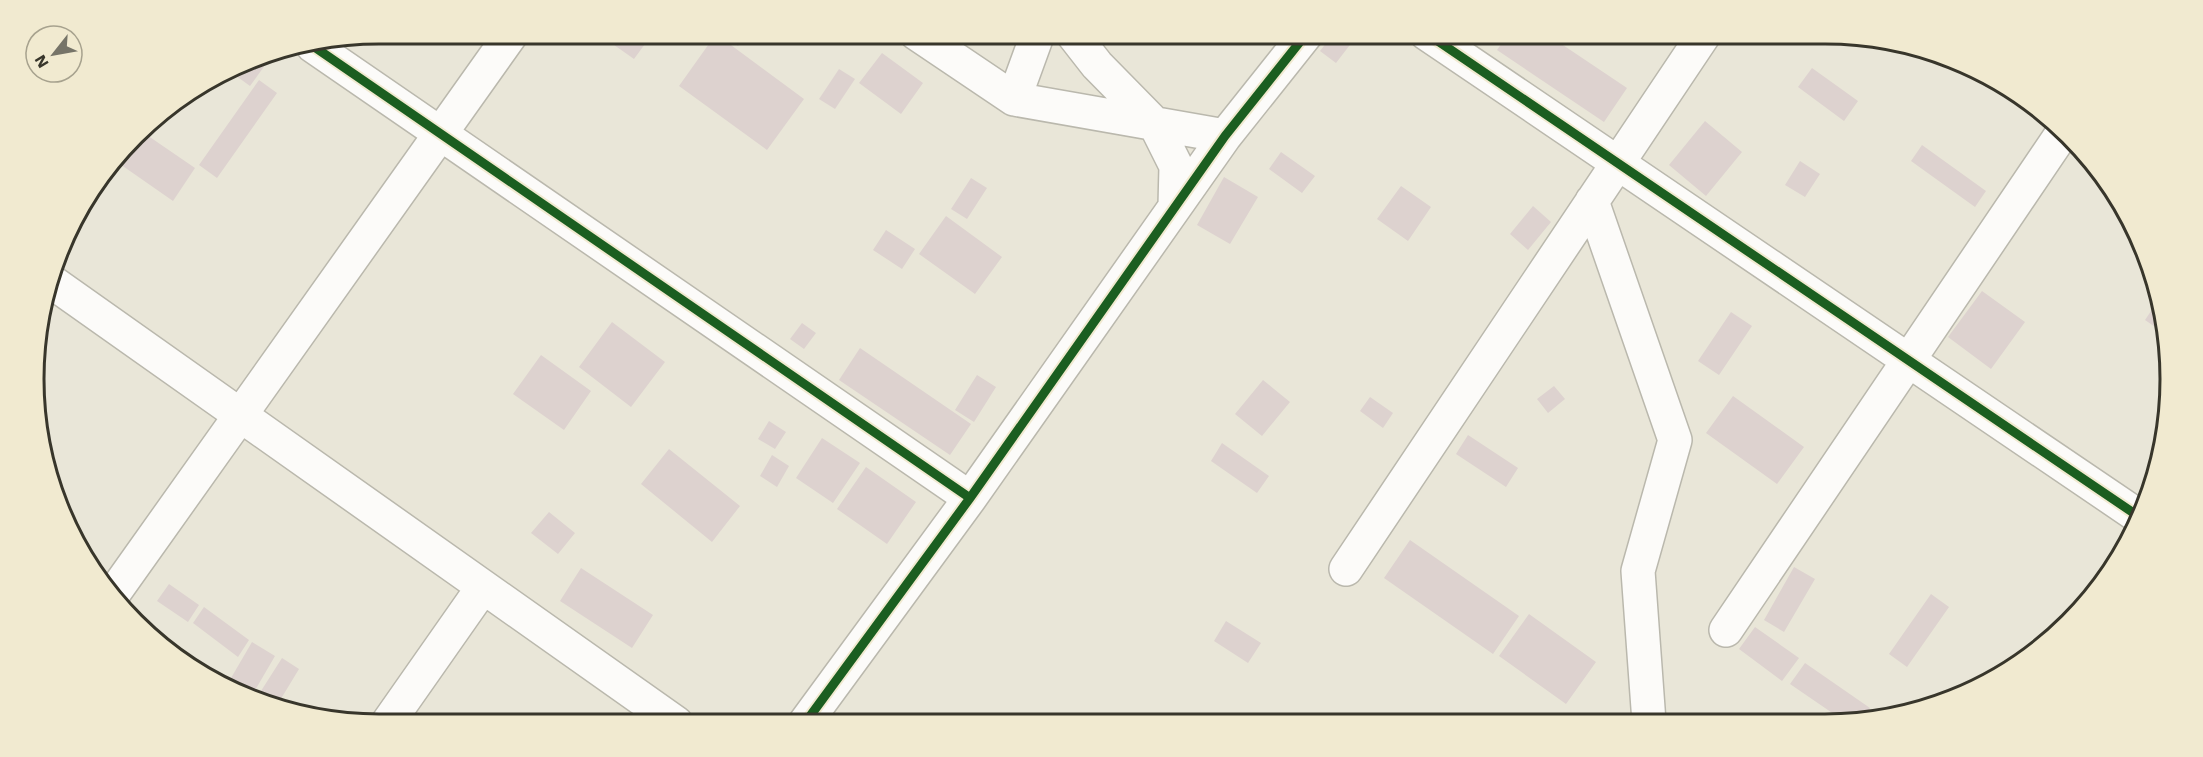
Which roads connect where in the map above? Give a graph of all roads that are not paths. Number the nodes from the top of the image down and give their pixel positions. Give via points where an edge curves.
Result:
1 (504, 44) edge
2 (932, 44) edge
3 (1034, 44) edge
4 (1081, 44) edge
5 (1298, 44) edge
6 (1442, 44) edge
7 (1698, 44) edge
8 (318, 49) edge
9 (1014, 99) junction
10 (1155, 124) junction
11 (440, 133) junction
12 (1225, 136) junction
13 (2058, 139) edge
14 (1618, 163) junction
15 (1592, 201) junction
16 (1175, 206) junction
17 (57, 286) edge
18 (1909, 360) junction
19 (240, 416) junction
20 (970, 498) junction
21 (2132, 512) edge
22 (1346, 569) dead end
23 (483, 587) junction
24 (118, 588) edge
25 (1726, 630) dead end
26 (394, 714) edge
27 (663, 714) edge
28 (812, 714) edge
29 (1648, 714) edge

1 - 11 street
2 - 9 street
3 - 9 street
4 - 10 street
5 - 12 street
6 - 14 street
7 - 14 street
8 - 11 street
9 - 10 street
10 - 12 street
10 - 16 street via 1176,166
11 - 19 street
11 - 20 street
12 - 16 street
13 - 18 street
14 - 15 street
14 - 18 street
15 - 22 street
15 - 29 street via 1675,440 1638,571
16 - 20 street
17 - 19 street
18 - 21 street
18 - 25 street
19 - 23 street
19 - 24 street
20 - 28 street
23 - 26 street
23 - 27 street

